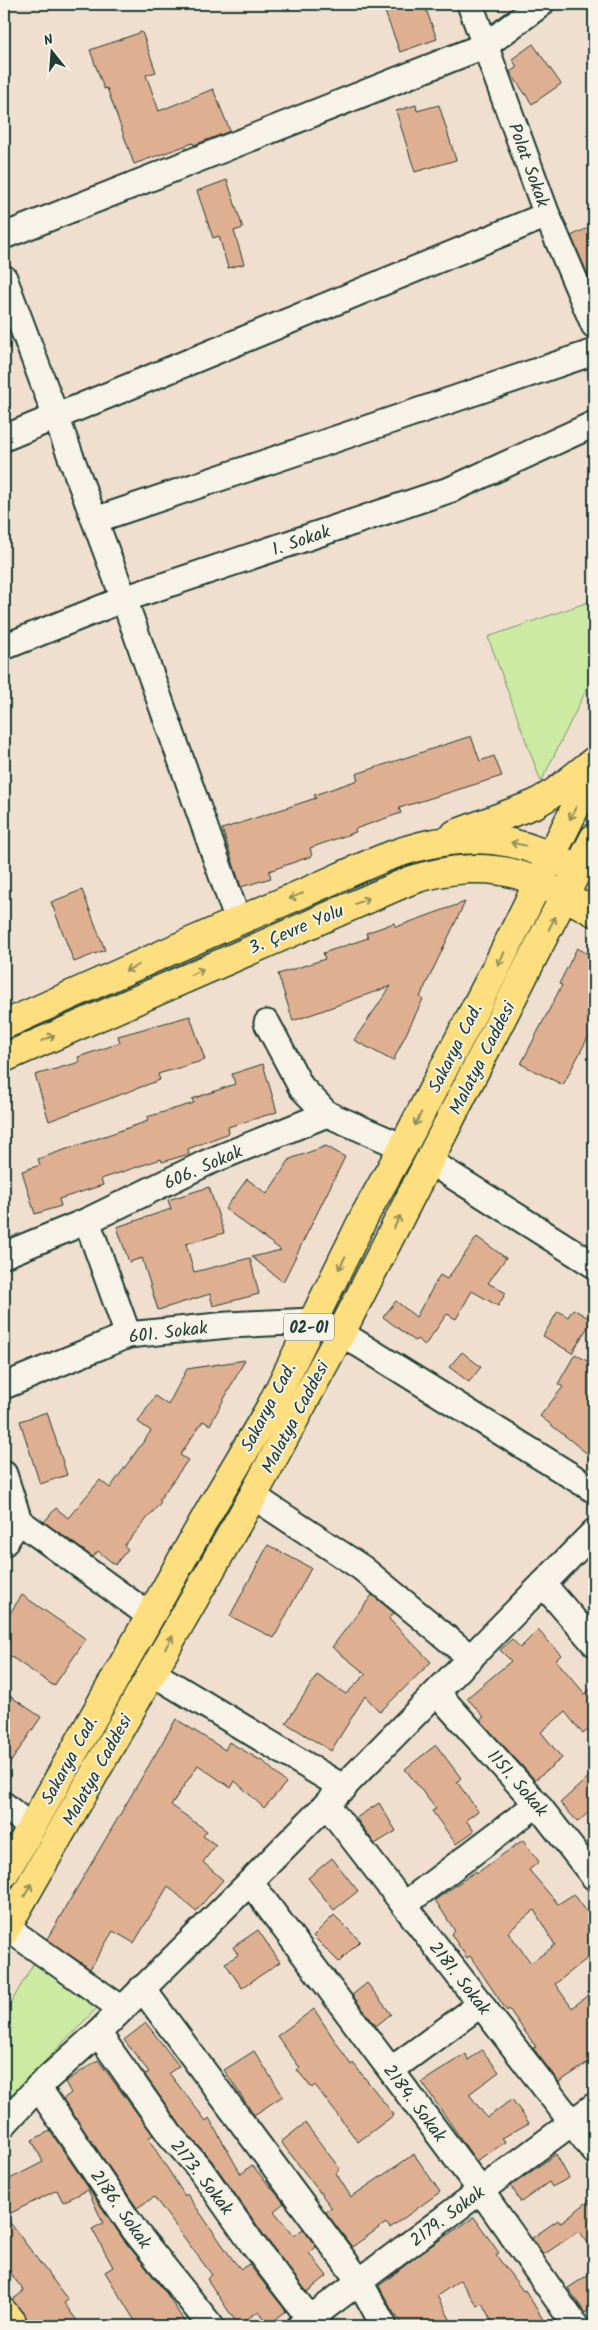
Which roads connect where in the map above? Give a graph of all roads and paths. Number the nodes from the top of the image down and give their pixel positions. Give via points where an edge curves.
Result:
1 (470, 4) edge
2 (541, 4) edge
3 (486, 45) junction
4 (547, 215) junction
5 (4, 236) edge
6 (4, 278) edge
7 (594, 324) edge
8 (594, 352) edge
9 (56, 416) junction
10 (594, 424) edge
11 (4, 438) edge
12 (95, 520) junction
13 (124, 599) junction
14 (4, 647) edge
15 (594, 761) edge
16 (594, 770) edge
17 (594, 838) edge
18 (424, 845) junction
19 (552, 856) junction
20 (586, 874) edge
21 (538, 883) junction
22 (565, 897) junction
23 (594, 912) edge
24 (238, 921) junction
25 (267, 1023) dead end
26 (4, 1025) edge
27 (4, 1058) edge
28 (327, 1114) junction
29 (403, 1147) junction
30 (429, 1161) junction
31 (87, 1221) junction
32 (4, 1256) edge
33 (594, 1265) edge
34 (312, 1321) junction
35 (341, 1333) junction
36 (128, 1334) junction
37 (4, 1386) edge
38 (4, 1474) edge
39 (594, 1490) edge
40 (253, 1496) junction
41 (19, 1520) junction
42 (594, 1532) edge
43 (4, 1543) edge
44 (543, 1584) junction
45 (150, 1616) junction
46 (594, 1643) edge
47 (471, 1658) junction
48 (151, 1672) junction
49 (438, 1694) junction
50 (335, 1796) junction
51 (537, 1804) junction
52 (4, 1805) edge
53 (31, 1828) junction
54 (4, 1874) edge
55 (594, 1877) edge
56 (250, 1882) junction
57 (404, 1905) junction
58 (5, 1929) edge
59 (142, 1988) junction
60 (481, 2004) junction
61 (122, 2009) junction
62 (98, 2033) junction
63 (390, 2070) junction
64 (38, 2087) junction
65 (594, 2106) edge
66 (572, 2122) junction
67 (4, 2124) edge
68 (594, 2151) edge
69 (481, 2191) junction
70 (360, 2282) junction
71 (4, 2313) edge
72 (305, 2323) edge
73 (14, 2326) edge
74 (211, 2326) edge
75 (384, 2326) edge
76 (576, 2326) edge

1 - 3 street, Polat Sokak
2 - 3 street
3 - 4 street, Polat Sokak
3 - 5 street
4 - 7 street, Polat Sokak
4 - 9 street
6 - 9 street
8 - 12 street
9 - 11 street
9 - 12 street
10 - 13 street, 1. Sokak via 452,489
12 - 13 street
13 - 14 street, 1. Sokak
13 - 24 street
15 - 18 main road via 535,804
16 -> 19 main road, Sakarya Cad. / 02-01
17 - 20 main road, Malatya Caddesi
19 -> 18 main road, 3. Çevre Yolu via 526,846 488,840
18 -> 24 main road, 3. Çevre Yolu via 399,852
19 - 20 main road, 3. Çevre Yolu
19 - 21 main road, Sakarya Cad. / 02-01
20 - 22 main road, Malatya Caddesi
21 - 22 main road, 3. Çevre Yolu
27 -> 21 main road, 3. Çevre Yolu via 250,948 420,877 475,869 508,873
21 -> 29 main road, Sakarya Cad. / 02-01
22 - 23 main road, 3. Çevre Yolu
30 -> 22 main road, Malatya Caddesi
24 -> 26 main road, 3. Çevre Yolu
25 - 28 street via 301,1087
28 - 29 street
28 - 31 street, 606. Sokak via 206,1163
29 -> 34 main road, Sakarya Cad. / 02-01
30 - 33 street
35 -> 30 main road, Malatya Caddesi
31 - 32 street, 606. Sokak
31 - 36 street
34 - 35 street
34 - 36 street, 601. Sokak
34 - 45 main road, Sakarya Cad. / 02-01 via 270,1408
35 - 39 street
35 - 40 main road, Malatya Caddesi
36 - 37 street, 601. Sokak
38 - 41 street
40 - 47 street via 362,1568
48 -> 40 main road, Malatya Caddesi
41 - 43 street
41 - 45 street
42 - 44 street
44 - 46 street
44 - 47 street
45 - 53 main road, Sakarya Cad. / 02-01
47 - 49 street
48 - 50 street
58 -> 48 main road, Malatya Caddesi
49 - 50 street
49 - 51 street, 1151. Sokak
50 - 56 street
50 - 57 street, 2181. Sokak
51 - 55 street, 1151. Sokak
51 - 57 street
52 - 53 street
53 - 54 main road, Sakarya Cad. / 02-01
56 - 59 street
56 - 63 street, 2184. Sokak
57 - 60 street, 2181. Sokak
58 - 61 street
59 - 61 street
59 - 70 street
60 - 63 street
60 - 66 street, 2181. Sokak
61 - 62 street
62 - 64 street
62 - 72 street, 2173. Sokak via 170,2136 200,2170
63 - 69 street, 2184. Sokak
64 - 67 street
64 - 74 street, 2186. Sokak via 135,2231
65 - 66 street, 2179. Sokak
66 - 68 street, 2181. Sokak
66 - 69 street, 2179. Sokak
69 - 70 street, 2179. Sokak
69 - 76 street, 2184. Sokak
70 - 72 street, 2179. Sokak
70 - 75 street
71 - 73 main road

